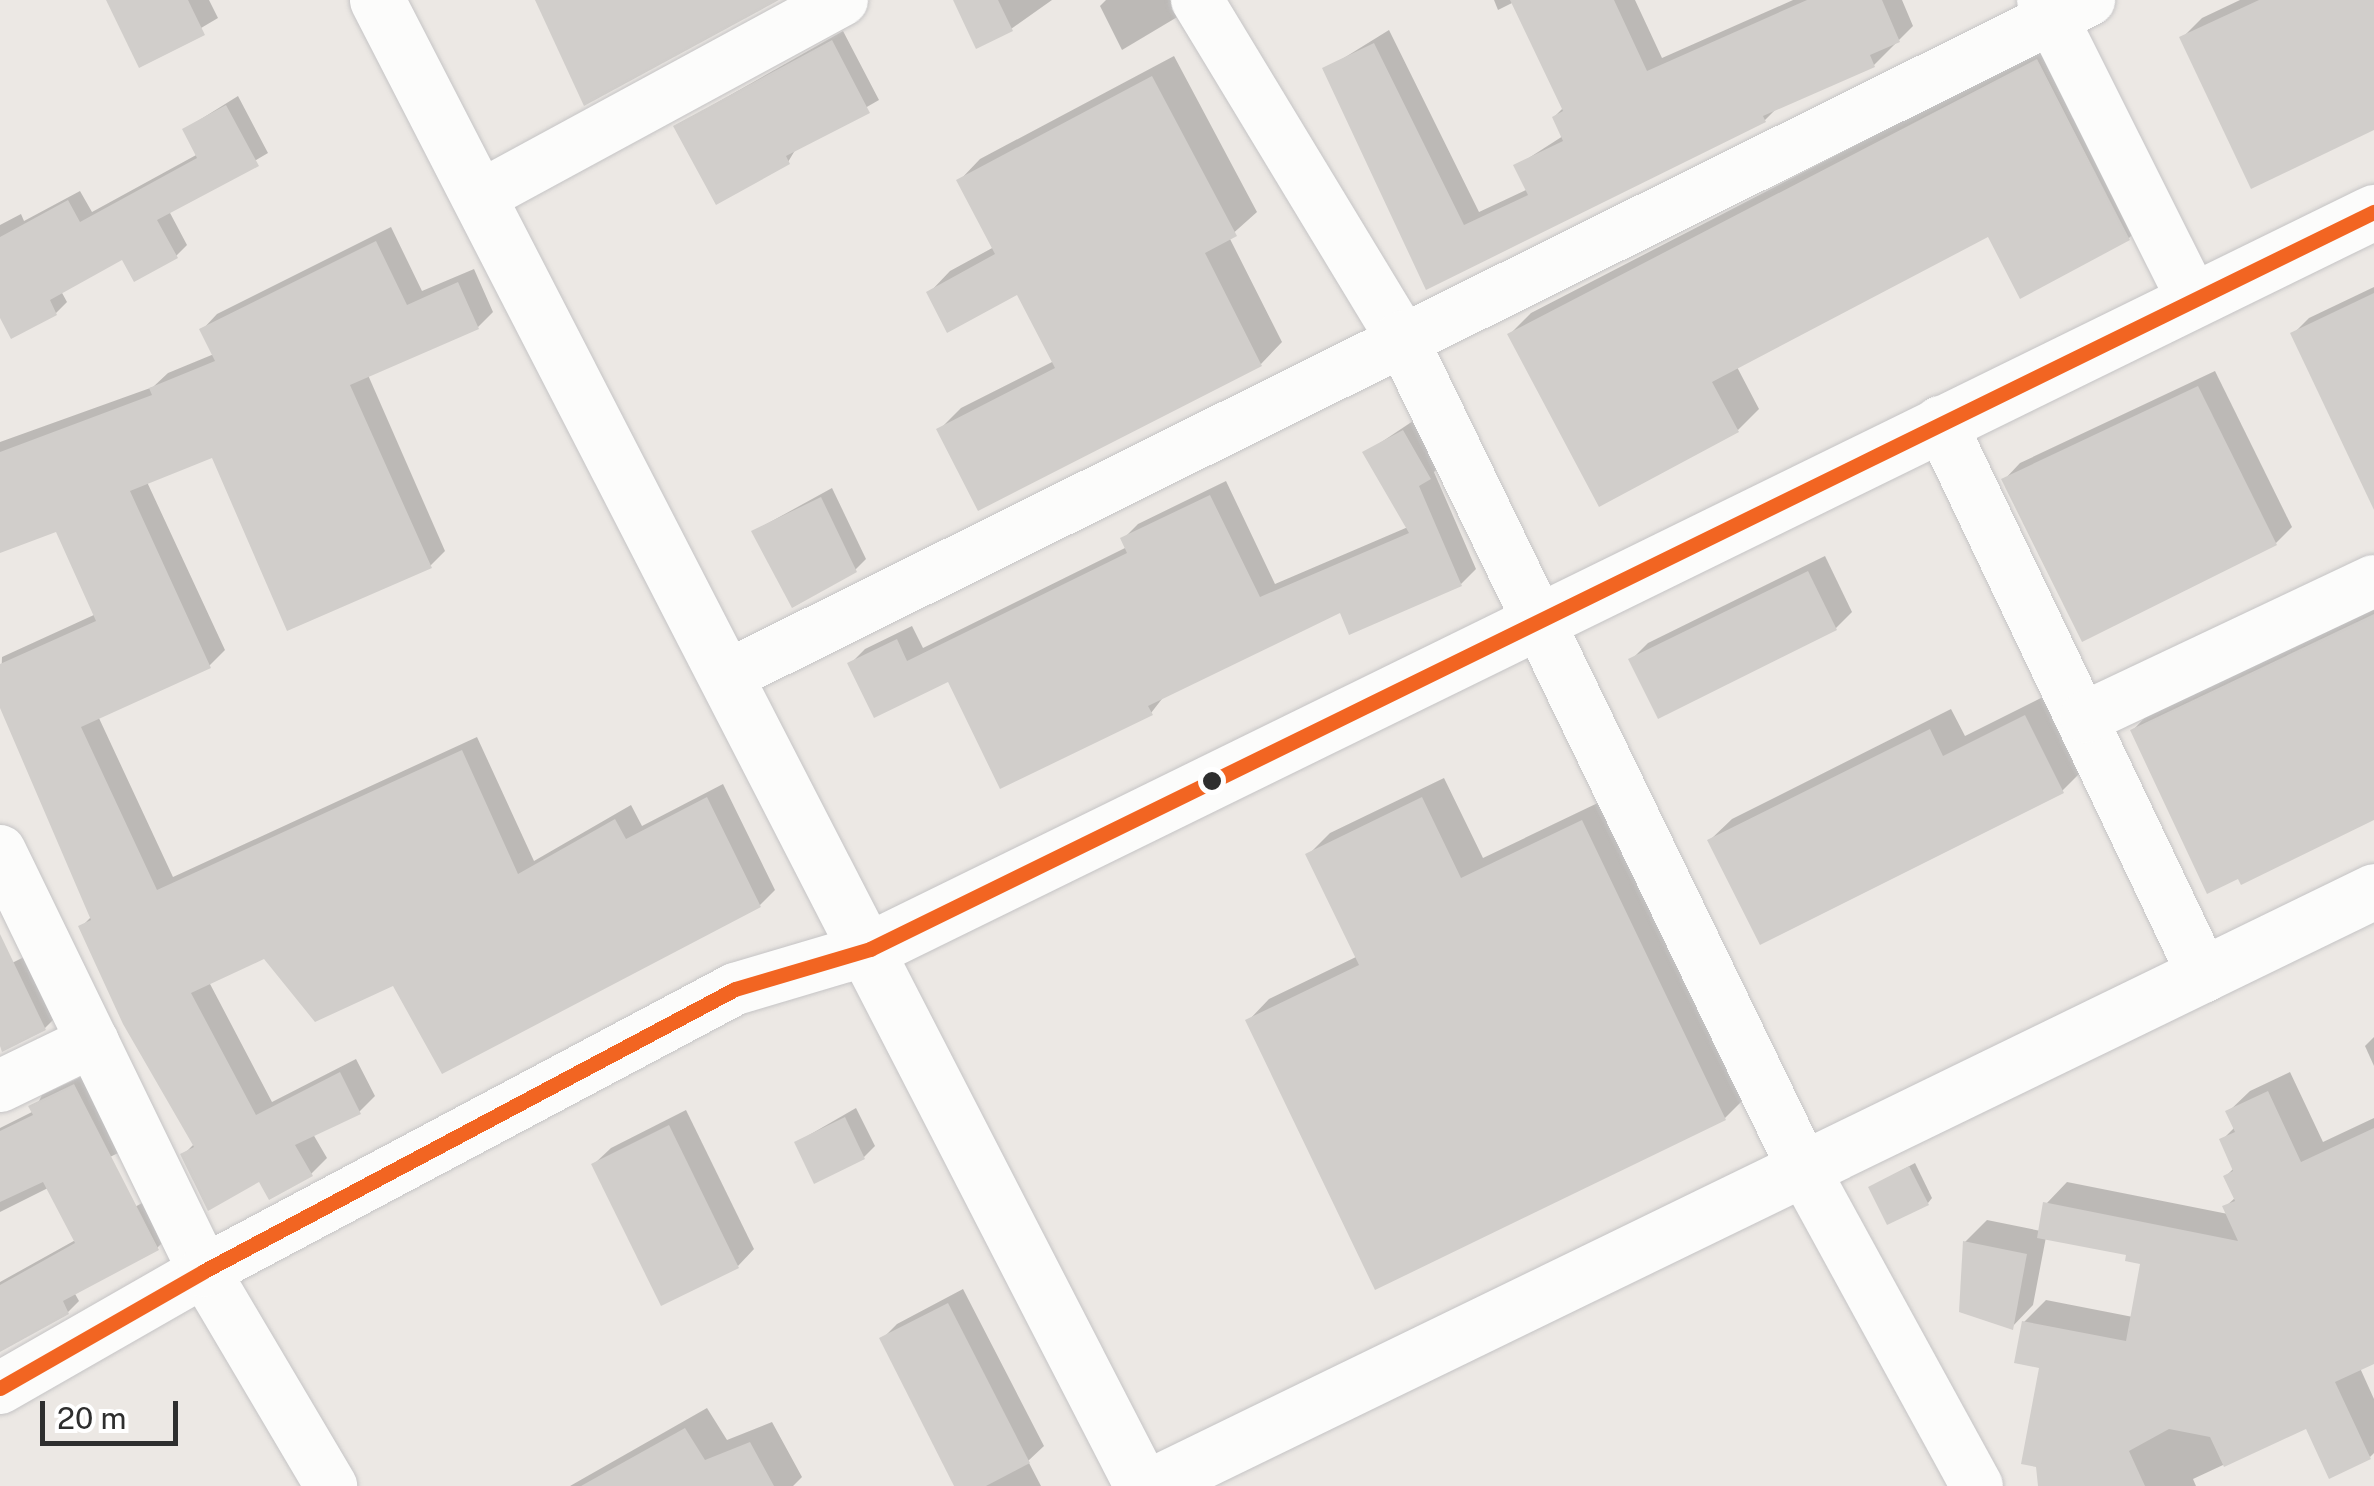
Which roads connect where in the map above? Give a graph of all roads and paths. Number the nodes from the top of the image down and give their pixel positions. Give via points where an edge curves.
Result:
1 (377, 0) edge
2 (842, 0) edge
3 (1197, 0) edge
4 (2062, 6) edge
5 (479, 197) junction
6 (2374, 212) edge
7 (2194, 301) junction
8 (1402, 337) junction
9 (1940, 422) junction
10 (2374, 581) edge
11 (1545, 623) junction
12 (725, 677) junction
13 (2086, 717) junction
14 (0, 851) edge
15 (2374, 891) edge
16 (870, 949) junction
17 (2204, 976) junction
18 (92, 1042) junction
19 (0, 1086) edge
20 (1805, 1172) junction
21 (204, 1271) junction
22 (0, 1388) edge
23 (331, 1486) edge
24 (1146, 1486) edge
25 (1977, 1486) edge

1 - 5 street
2 - 5 street
3 - 8 street
4 - 7 street
4 - 8 street
5 - 12 street
6 - 7 street
7 - 9 street
8 - 11 street
8 - 12 street
9 - 11 street
9 - 13 street
10 - 13 street
11 - 16 street
11 - 20 street
12 - 16 street
13 - 17 street
14 - 18 street
15 - 17 street
16 - 21 street via 736,989
16 - 24 street
17 - 20 street
18 - 19 street
18 - 21 street
20 - 24 street
20 - 25 street
21 - 22 street
21 - 23 street

